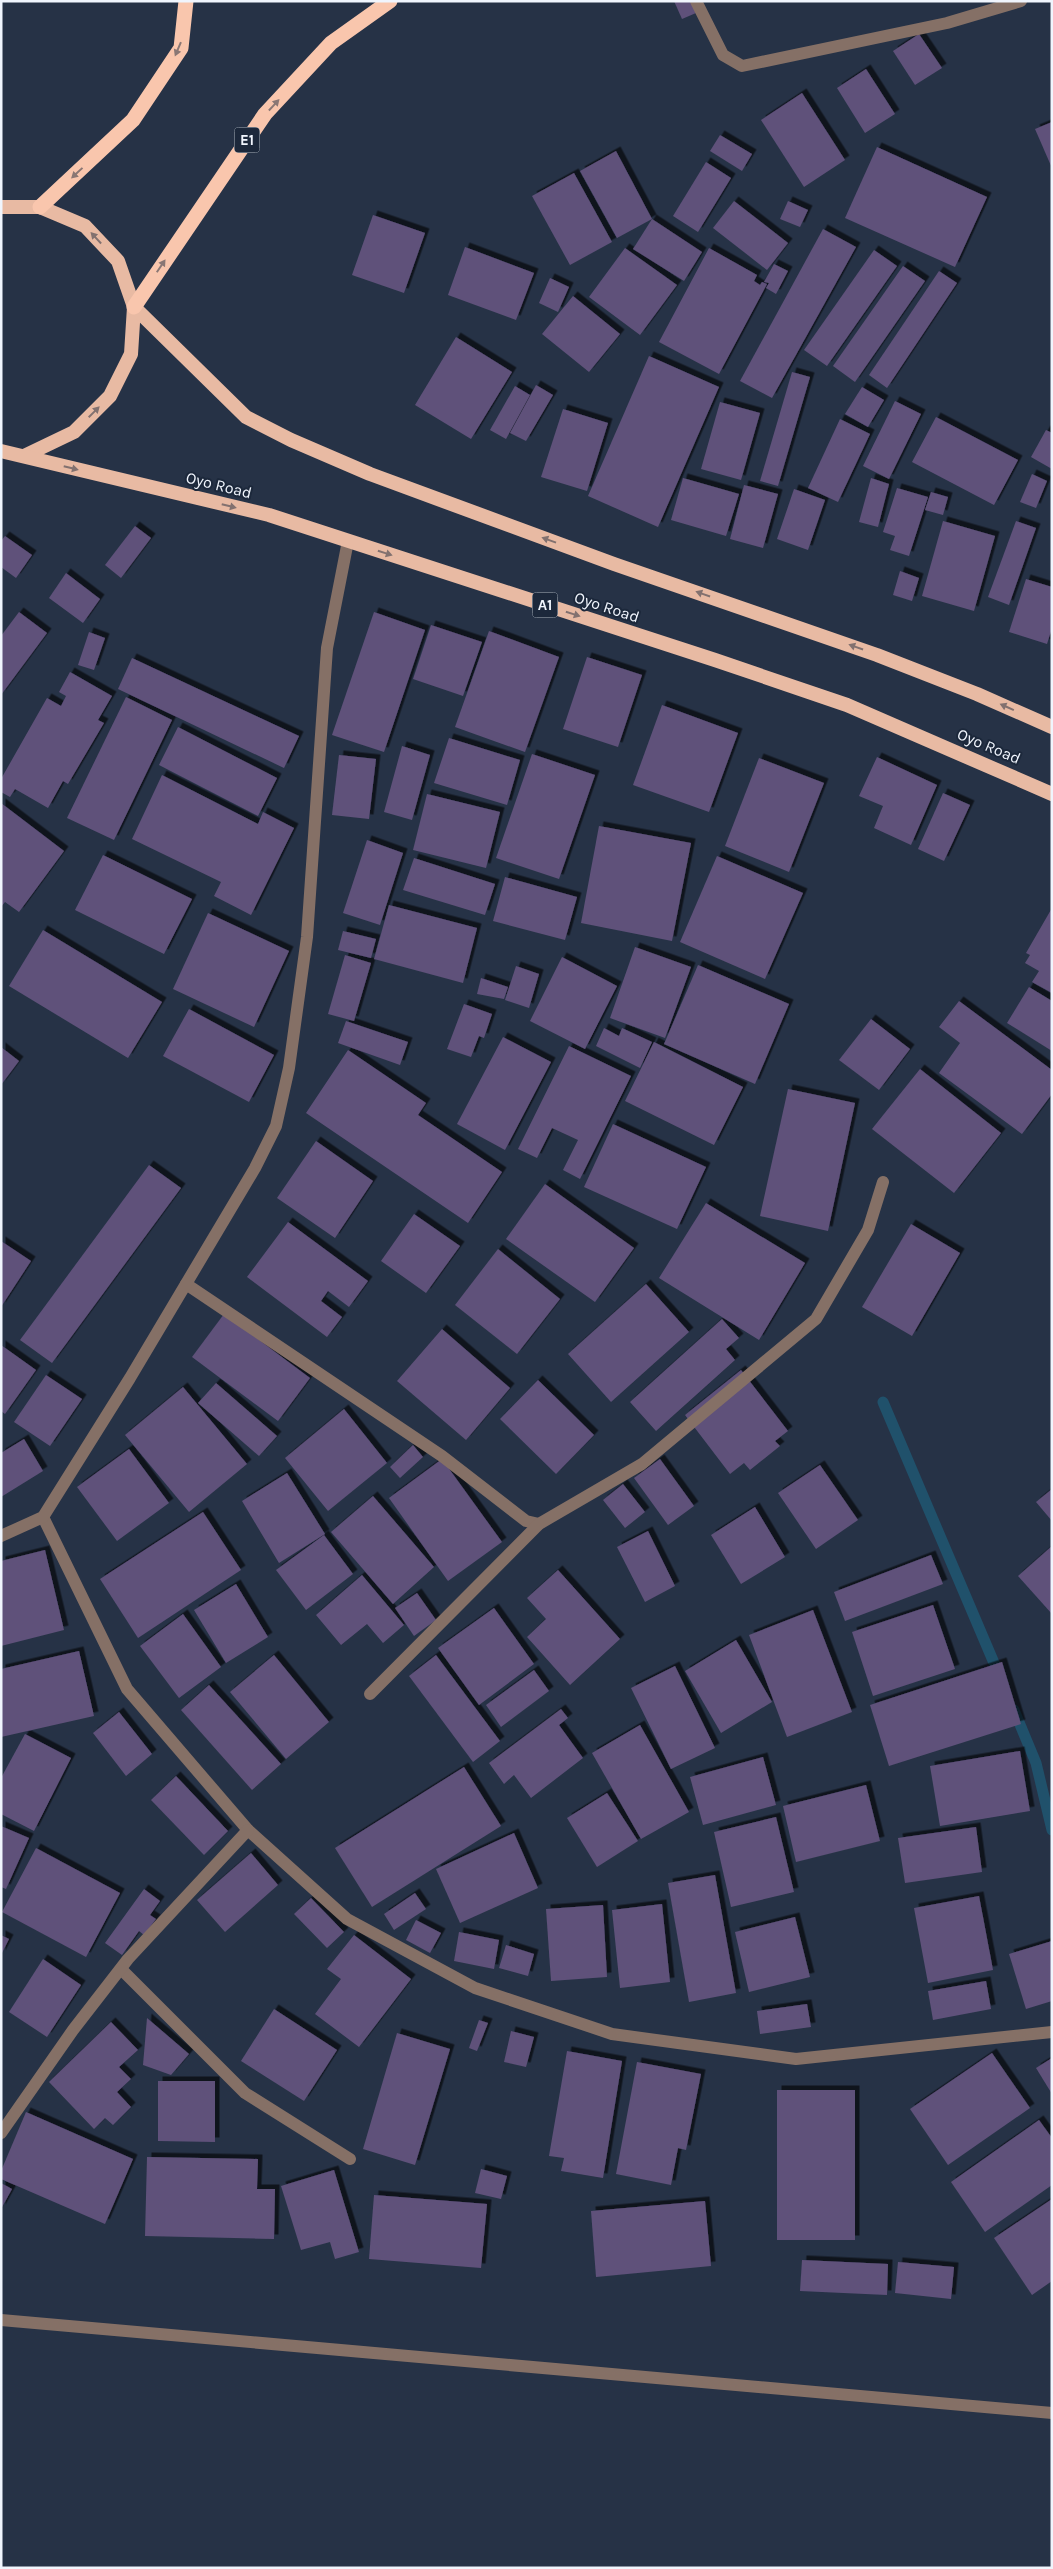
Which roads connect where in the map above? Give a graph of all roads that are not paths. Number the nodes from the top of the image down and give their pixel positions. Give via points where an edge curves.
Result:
1 (186, 1) edge
2 (390, 1) edge
3 (696, 1) edge
4 (1021, 1) edge
5 (1, 207) edge
6 (40, 208) junction
7 (134, 307) junction
8 (1, 451) edge
9 (24, 456) junction
10 (348, 541) junction
11 (1052, 727) edge
12 (1052, 794) edge
13 (883, 1182) dead end
14 (186, 1284) junction
15 (43, 1517) junction
16 (539, 1524) junction
17 (1, 1536) edge
18 (370, 1694) dead end
19 (248, 1830) junction
20 (120, 1969) junction
21 (1052, 2032) edge
22 (1, 2133) edge
23 (350, 2159) dead end
24 (1, 2320) edge
25 (1052, 2413) edge

1 -> 6 highway via 181,48 133,120
7 -> 2 highway, E1 via 265,114 331,43
3 - 4 street via 723,55 742,66 947,23
5 - 6 highway
7 -> 6 highway via 118,261 85,226
9 -> 7 highway via 74,432 110,396 131,354
11 -> 7 highway via 877,655 614,564 370,474 291,440 246,417
8 - 9 highway, Oyo Road
9 -> 10 highway, Oyo Road / A1 via 269,515
10 -> 12 highway, Oyo Road / A1 via 847,705
10 - 14 street via 327,648 308,937 289,1068 276,1126 255,1168
13 - 16 street via 868,1230 816,1319 642,1464
14 - 15 street
14 - 16 street via 442,1456 526,1521
15 - 17 street
15 - 19 street via 127,1689
16 - 18 street
19 - 20 street
19 - 21 street via 347,1919 475,1988 612,2034 796,2059
20 - 22 street
20 - 23 street via 245,2093
24 - 25 street

